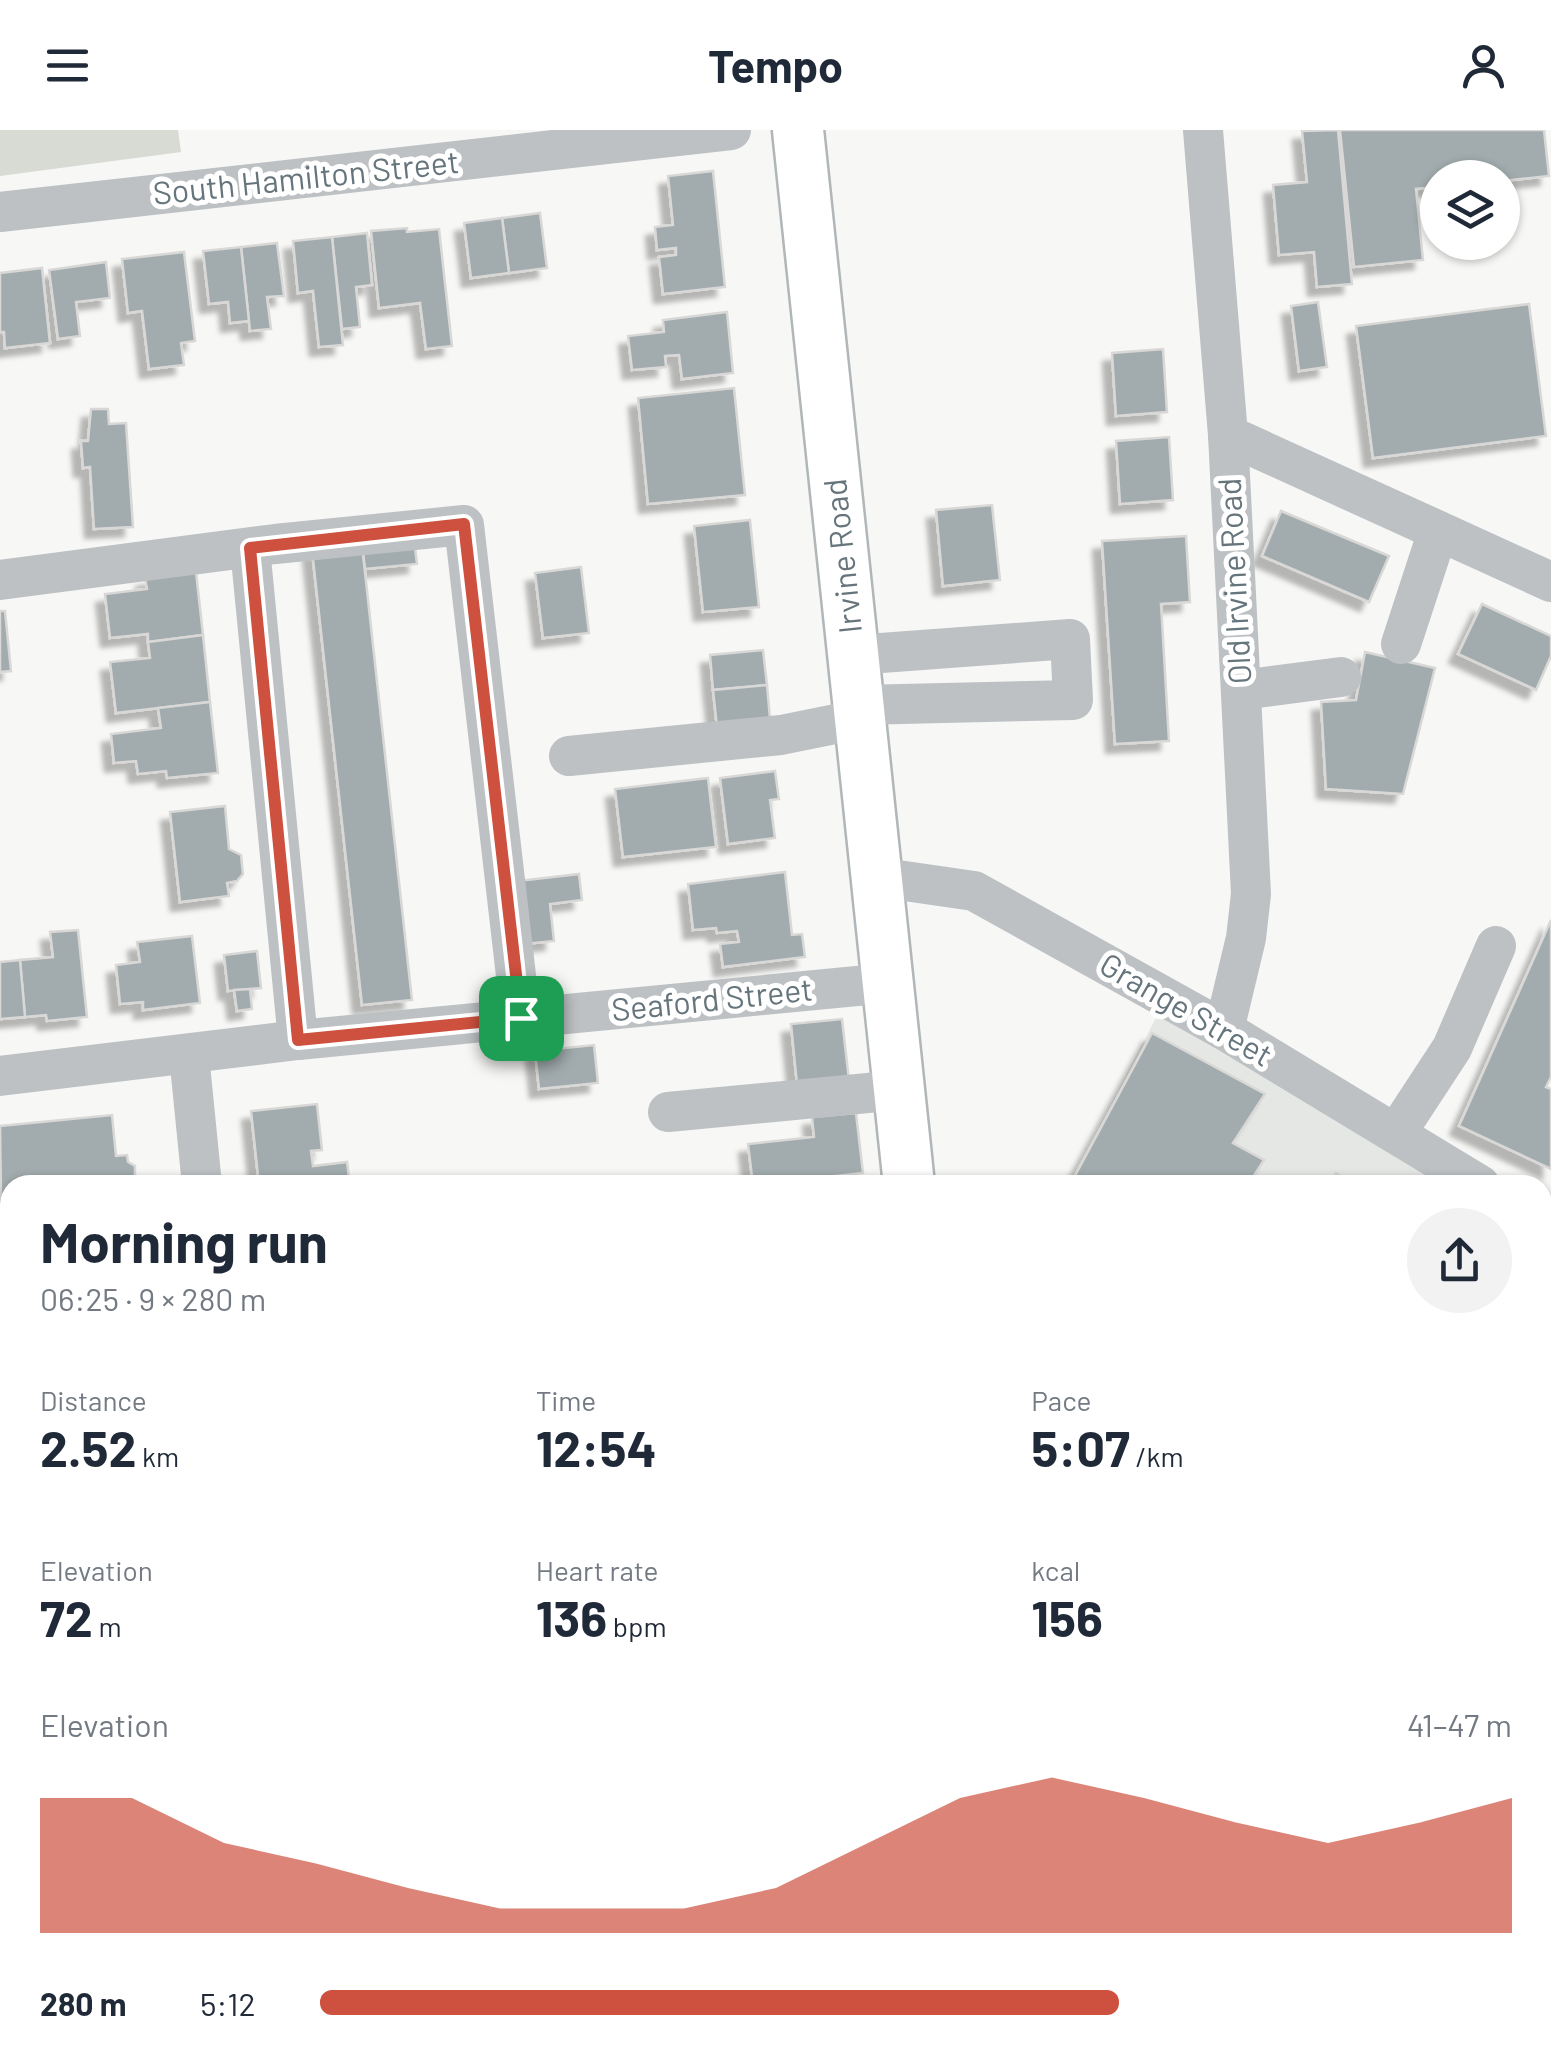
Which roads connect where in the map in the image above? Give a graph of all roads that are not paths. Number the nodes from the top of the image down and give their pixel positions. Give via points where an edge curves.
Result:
1 (731, 130) edge
2 (798, 130) edge
3 (1203, 130) edge
4 (0, 212) edge
5 (1228, 435) junction
6 (1438, 531) junction
7 (250, 548) junction
8 (0, 580) edge
9 (1551, 582) edge
10 (1401, 644) dead end
11 (854, 654) junction
12 (1340, 676) dead end
13 (1241, 690) junction
14 (859, 712) junction
15 (569, 756) dead end
16 (877, 877) junction
17 (1496, 946) dead end
18 (888, 983) junction
19 (521, 1018) junction
20 (1224, 1030) junction
21 (298, 1040) junction
22 (189, 1056) junction
23 (0, 1076) edge
24 (899, 1090) junction
25 (668, 1112) dead end
26 (1396, 1132) junction
27 (201, 1175) edge
28 (908, 1175) edge
29 (1464, 1175) edge

1 - 4 street, South Hamilton Street
2 - 11 main road, Irvine Road
3 - 5 street, Old Irvine Road
5 - 6 street
5 - 13 street, Old Irvine Road
6 - 9 street
6 - 10 street
7 - 8 street
7 - 19 street via 464,524
7 - 21 street
11 - 14 main road, Irvine Road
11 - 14 street via 1070,639 1073,700
12 - 13 street
13 - 20 street, Old Irvine Road via 1252,894
14 - 15 street via 781,736
14 - 16 main road, Irvine Road
16 - 18 main road, Irvine Road
16 - 20 street, Grange Street via 974,891
17 - 26 street via 1452,1048
18 - 19 street, Seaford Street
18 - 24 main road, Irvine Road
19 - 21 street, Seaford Street
20 - 26 street, Grange Street
21 - 22 street, Seaford Street
22 - 23 street, Seaford Street
22 - 27 street
24 - 25 street
24 - 28 main road, Irvine Road
26 - 29 street, Grange Street

